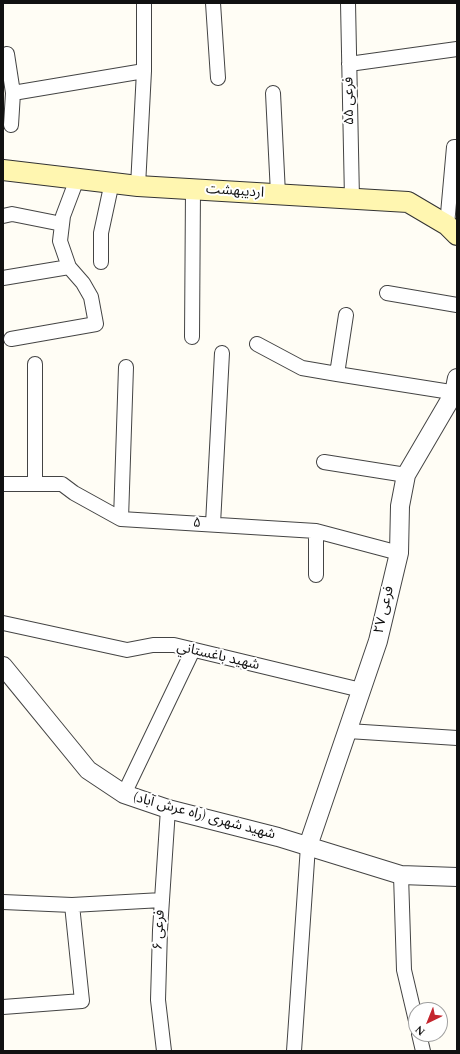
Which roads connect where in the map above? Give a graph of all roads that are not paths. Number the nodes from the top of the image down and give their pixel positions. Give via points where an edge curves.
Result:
1 (144, 3) edge
2 (213, 3) edge
3 (348, 3) edge
4 (457, 49) edge
5 (7, 54) dead end
6 (349, 64) junction
7 (144, 72) junction
8 (218, 78) dead end
9 (273, 92) dead end
10 (13, 94) junction
11 (11, 125) dead end
12 (457, 147) edge
13 (3, 170) edge
14 (77, 179) junction
15 (112, 182) junction
16 (138, 186) junction
17 (193, 189) junction
18 (278, 194) junction
19 (352, 199) junction
20 (3, 216) edge
21 (62, 224) junction
22 (452, 230) edge
23 (101, 262) dead end
24 (68, 267) junction
25 (3, 278) edge
26 (387, 293) dead end
27 (457, 304) edge
28 (346, 315) dead end
29 (192, 337) dead end
30 (11, 339) dead end
31 (257, 344) dead end
32 (222, 354) dead end
33 (34, 364) dead end
34 (126, 367) dead end
35 (337, 374) junction
36 (456, 388) edge
37 (324, 462) dead end
38 (406, 475) junction
39 (34, 483) junction
40 (3, 484) edge
41 (121, 519) junction
42 (213, 524) junction
43 (316, 531) junction
44 (399, 553) junction
45 (316, 575) dead end
46 (3, 623) edge
47 (193, 650) junction
48 (3, 666) edge
49 (361, 690) junction
50 (348, 731) junction
51 (457, 738) edge
52 (124, 794) junction
53 (168, 809) junction
54 (308, 846) junction
55 (401, 875) junction
56 (457, 877) edge
57 (162, 900) junction
58 (3, 902) edge
59 (72, 905) junction
60 (412, 1002) edge
61 (3, 1007) edge
62 (164, 1051) edge
63 (294, 1051) edge

1 - 7 street
2 - 8 street
3 - 6 street, فرعی ۵۵
4 - 6 street
5 - 10 street
6 - 19 street, فرعی ۵۵
7 - 10 street
7 - 16 street
9 - 18 street
10 - 11 street
12 - 22 street via 454,147
13 - 14 main road, اردیبهشت
14 - 15 main road, اردیبهشت
14 - 21 street
15 - 16 main road, اردیبهشت
15 - 23 street via 101,233
16 - 17 main road, اردیبهشت
17 - 18 main road, اردیبهشت
17 - 29 street
18 - 19 main road, اردیبهشت
19 - 22 main road, اردیبهشت via 408,202
20 - 21 street via 12,214
21 - 24 street via 60,241
24 - 25 street
24 - 30 street via 83,283 91,297 96,324
26 - 27 street
28 - 35 street
31 - 35 street via 302,368
32 - 42 street
33 - 39 street
34 - 41 street
35 - 36 street
36 - 38 street, فرعی ۲۷
37 - 38 street
38 - 44 street, فرعی ۲۷ via 400,506
39 - 40 street, ۵
39 - 41 street, ۵ via 62,484 74,494
41 - 42 street, ۵
42 - 43 street, ۵
43 - 44 street, ۵
43 - 45 street
44 - 49 street, فرعی ۲۷ via 378,641
46 - 47 street, شهيد باغستاني via 127,650 153,645 174,645
47 - 49 street, شهيد باغستاني
47 - 52 street
48 - 52 street, شهید شهری (راه عرش آباد) via 88,770
49 - 50 street, فرعی ۲۷
50 - 51 street
50 - 54 street, فرعی ۲۷
52 - 53 street, شهید شهری (راه عرش آباد)
53 - 54 street, شهید شهری (راه عرش آباد)
53 - 57 street, فرعی ۶
54 - 55 street, شهید شهری (راه عرش آباد)
54 - 63 street
55 - 56 street, شهید شهری (راه عرش آباد)
55 - 60 street via 404,970
57 - 59 street
57 - 62 street, فرعی ۶ via 158,1000
58 - 59 street
59 - 61 street via 82,1001

